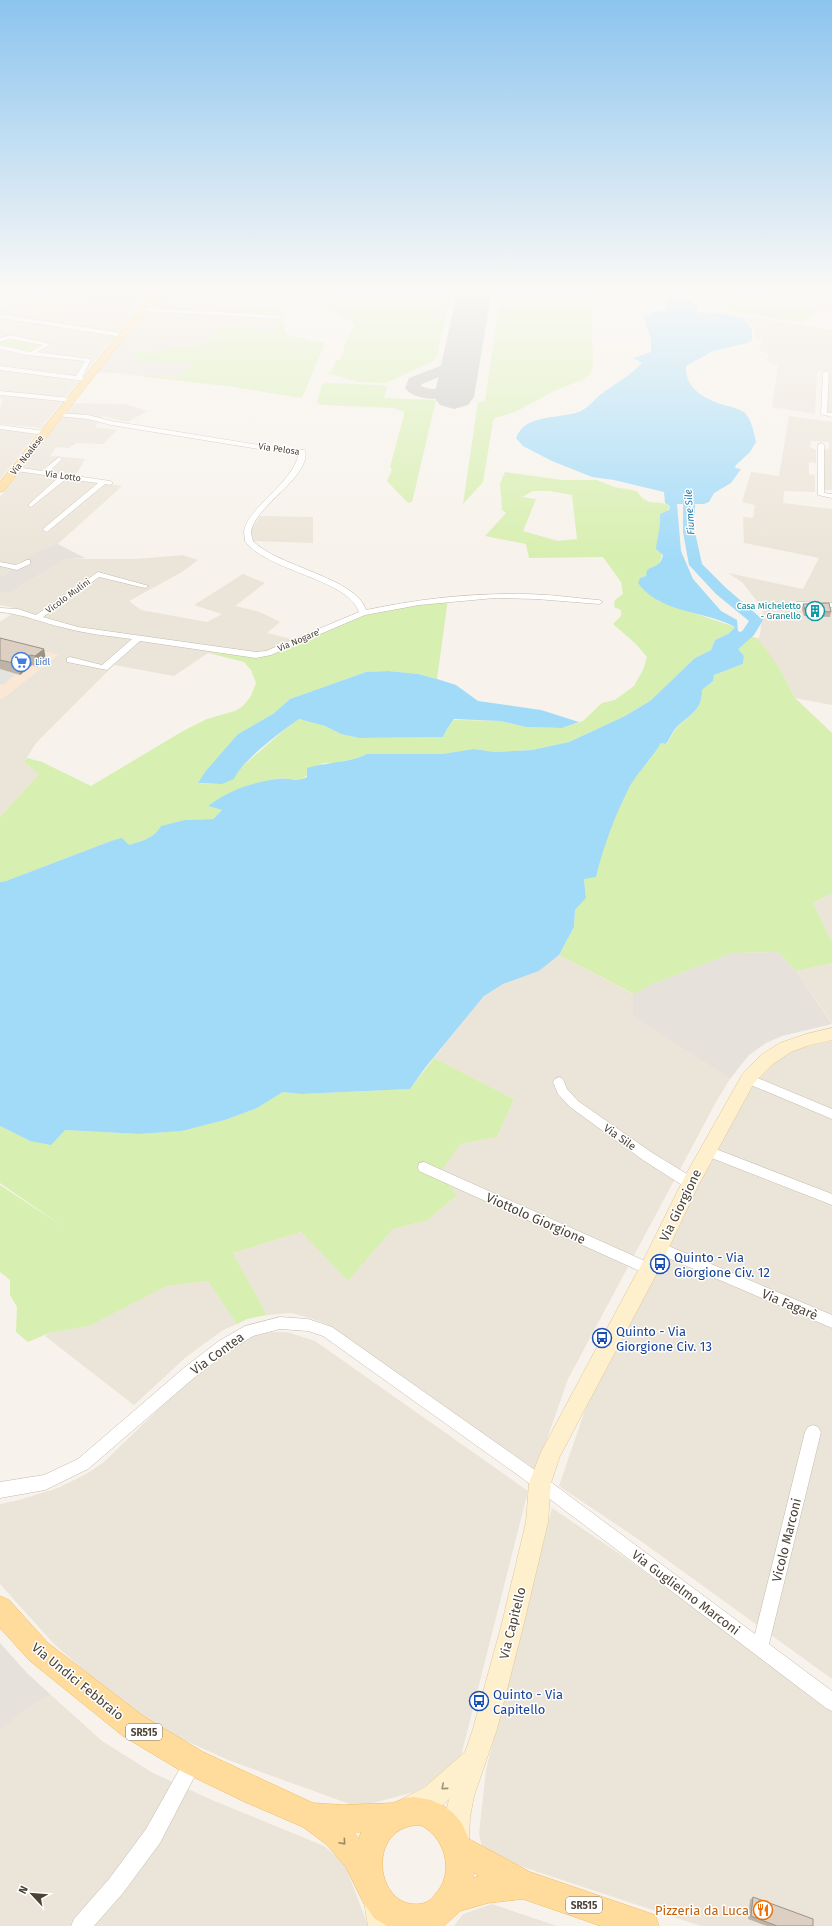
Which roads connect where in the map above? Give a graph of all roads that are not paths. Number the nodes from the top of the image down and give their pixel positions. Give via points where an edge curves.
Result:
1 (82, 379) edge
2 (826, 379) edge
3 (0, 393) edge
4 (71, 400) junction
5 (59, 415) junction
6 (832, 415) edge
7 (0, 427) edge
8 (44, 433) junction
9 (820, 445) dead end
10 (59, 459) dead end
11 (16, 469) junction
12 (44, 473) junction
13 (65, 476) junction
14 (0, 489) edge
15 (832, 496) edge
16 (31, 505) dead end
17 (47, 530) dead end
18 (27, 562) dead end
19 (0, 564) edge
20 (145, 586) dead end
21 (599, 602) dead end
22 (832, 604) edge
23 (779, 606) dead end
24 (0, 610) edge
25 (363, 613) junction
26 (37, 618) junction
27 (138, 638) junction
28 (70, 660) dead end
29 (832, 1034) edge
30 (748, 1079) junction
31 (560, 1082) dead end
32 (832, 1114) edge
33 (708, 1151) junction
34 (424, 1167) dead end
35 (690, 1183) junction
36 (832, 1200) edge
37 (659, 1248) junction
38 (649, 1269) junction
39 (832, 1322) edge
40 (813, 1432) dead end
41 (540, 1483) junction
42 (0, 1490) edge
43 (0, 1609) edge
44 (760, 1648) junction
45 (832, 1702) edge
46 (473, 1761) junction
47 (193, 1762) junction
48 (398, 1814) junction
49 (313, 1817) junction
50 (457, 1845) junction
51 (523, 1884) junction
52 (451, 1899) junction
53 (376, 1903) edge
54 (425, 1922) edge
55 (81, 1926) edge
56 (644, 1926) edge

1 - 4 main road, Via Noalese
2 - 6 street via 824,414
3 - 4 street
4 - 5 main road, Via Noalese
5 - 8 main road, Via Noalese
5 - 25 street, Via Pelosa via 88,417 277,450 304,451 296,472 249,526 248,540 263,553 346,592 361,606
7 - 8 street
8 - 11 main road, Via Noalese
9 - 15 street via 820,498
10 - 12 street
11 - 12 street, Via Lotto
11 - 14 main road, Via Noalese
12 - 13 street, Via Lotto
13 - 16 street
13 - 17 street, Via Lotto via 107,482
18 - 19 street via 17,568
20 - 26 street, Vicolo Mulini via 98,574
21 - 25 street, Via Nogare' via 514,596 461,597
22 - 23 street
24 - 26 street, Via Nogare' via 12,610
25 - 27 street, Via Nogare' via 268,653 256,655
26 - 27 street, Via Nogare' via 78,629
27 - 28 street via 104,668
29 - 30 street, Via Giorgione via 798,1041 776,1051 758,1066
30 - 32 street
30 - 33 street, Via Giorgione
31 - 35 street, Via Sile via 562,1091 574,1104
33 - 35 street, Via Giorgione
33 - 36 street
34 - 38 street, Viottolo Giorgione
35 - 37 street, Via Giorgione
37 - 38 street, Via Giorgione
37 - 39 street, Via Fagarè
38 - 41 street, Via Giorgione via 551,1452
40 - 44 street, Vicolo Marconi
41 - 42 street, Via Contea via 326,1331 308,1325 280,1323 250,1330 224,1346 82,1464 45,1482
41 - 44 street, Via Guglielmo Marconi
41 - 46 street, Via Capitello via 537,1522 485,1729
43 - 47 main road, Via Undici Febbraio / SR515 via 46,1657 133,1726
44 - 45 street, Via Guglielmo Marconi
46 -> 48 street, Via Capitello via 434,1796
46 - 50 street, Via Capitello via 457,1816
47 - 49 main road, Via Undici Febbraio / SR515
47 - 55 street via 153,1836 116,1886
48 - 49 main road, Via Undici Febbraio / SR515 via 342,1819
48 - 50 main road, Via Undici Febbraio / SR515 via 420,1811 435,1816 447,1827
48 - 53 main road via 377,1832 368,1852 367,1868
49 -> 53 main road, Via Undici Febbraio / SR515 via 336,1834 356,1856
50 - 51 main road, Via Undici Febbraio / SR515
50 - 52 main road, Via Undici Febbraio / SR515 via 460,1866 458,1884
51 - 52 main road, Via Undici Febbraio / SR515 via 488,1888
51 - 56 main road, Via Undici Febbraio / SR515
52 - 54 main road, Via Undici Febbraio / SR515
53 - 54 main road, Via Undici Febbraio / SR515 via 399,1919

